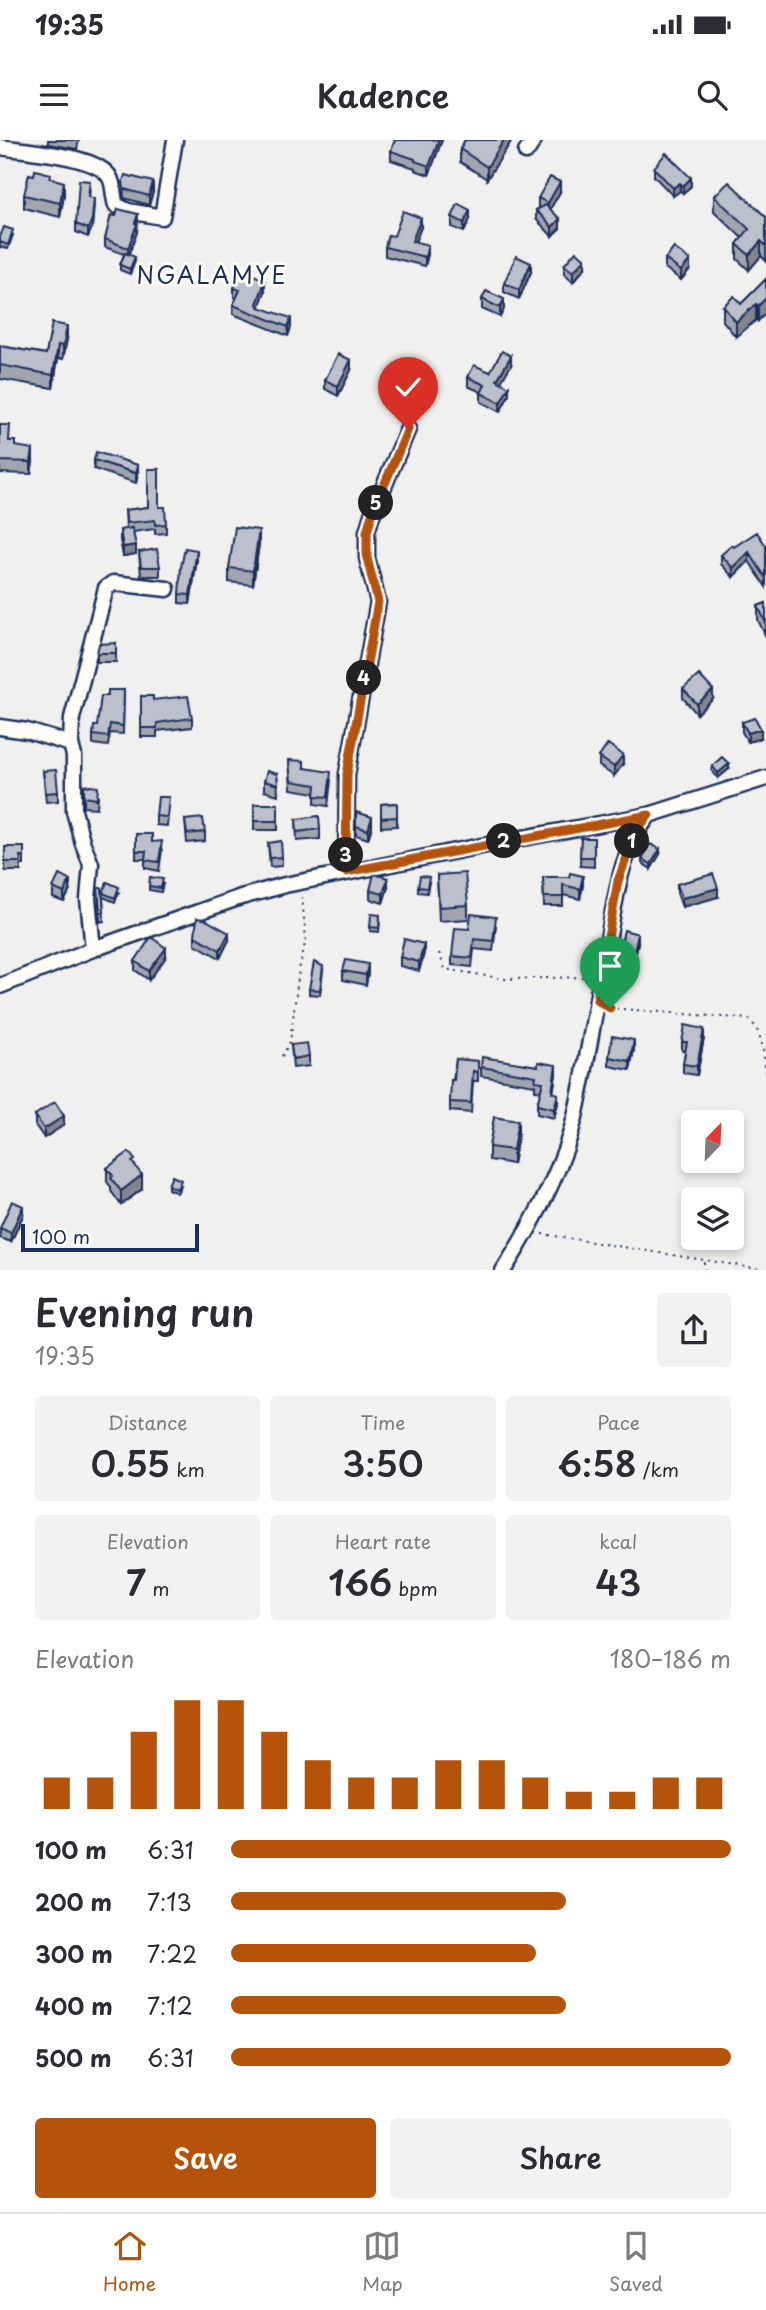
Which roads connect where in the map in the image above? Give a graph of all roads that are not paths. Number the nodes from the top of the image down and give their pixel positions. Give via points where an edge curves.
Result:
1 (174, 140) edge
2 (0, 147) edge
3 (408, 429) dead end
4 (167, 589) dead end
5 (0, 727) edge
6 (71, 744) junction
7 (766, 778) edge
8 (649, 815) junction
9 (346, 872) junction
10 (93, 949) junction
11 (0, 986) edge
12 (503, 1270) edge

1 - 2 street via 162,217 116,205 111,179 102,168
3 - 9 street via 367,532 368,566 378,602 347,774
4 - 6 street via 113,583 106,588 72,718
5 - 6 street
6 - 10 street via 74,811 91,864 88,899
7 - 8 street
8 - 9 street
8 - 12 street via 636,831 618,881 574,1118 560,1166
9 - 10 street via 241,897
10 - 11 street

